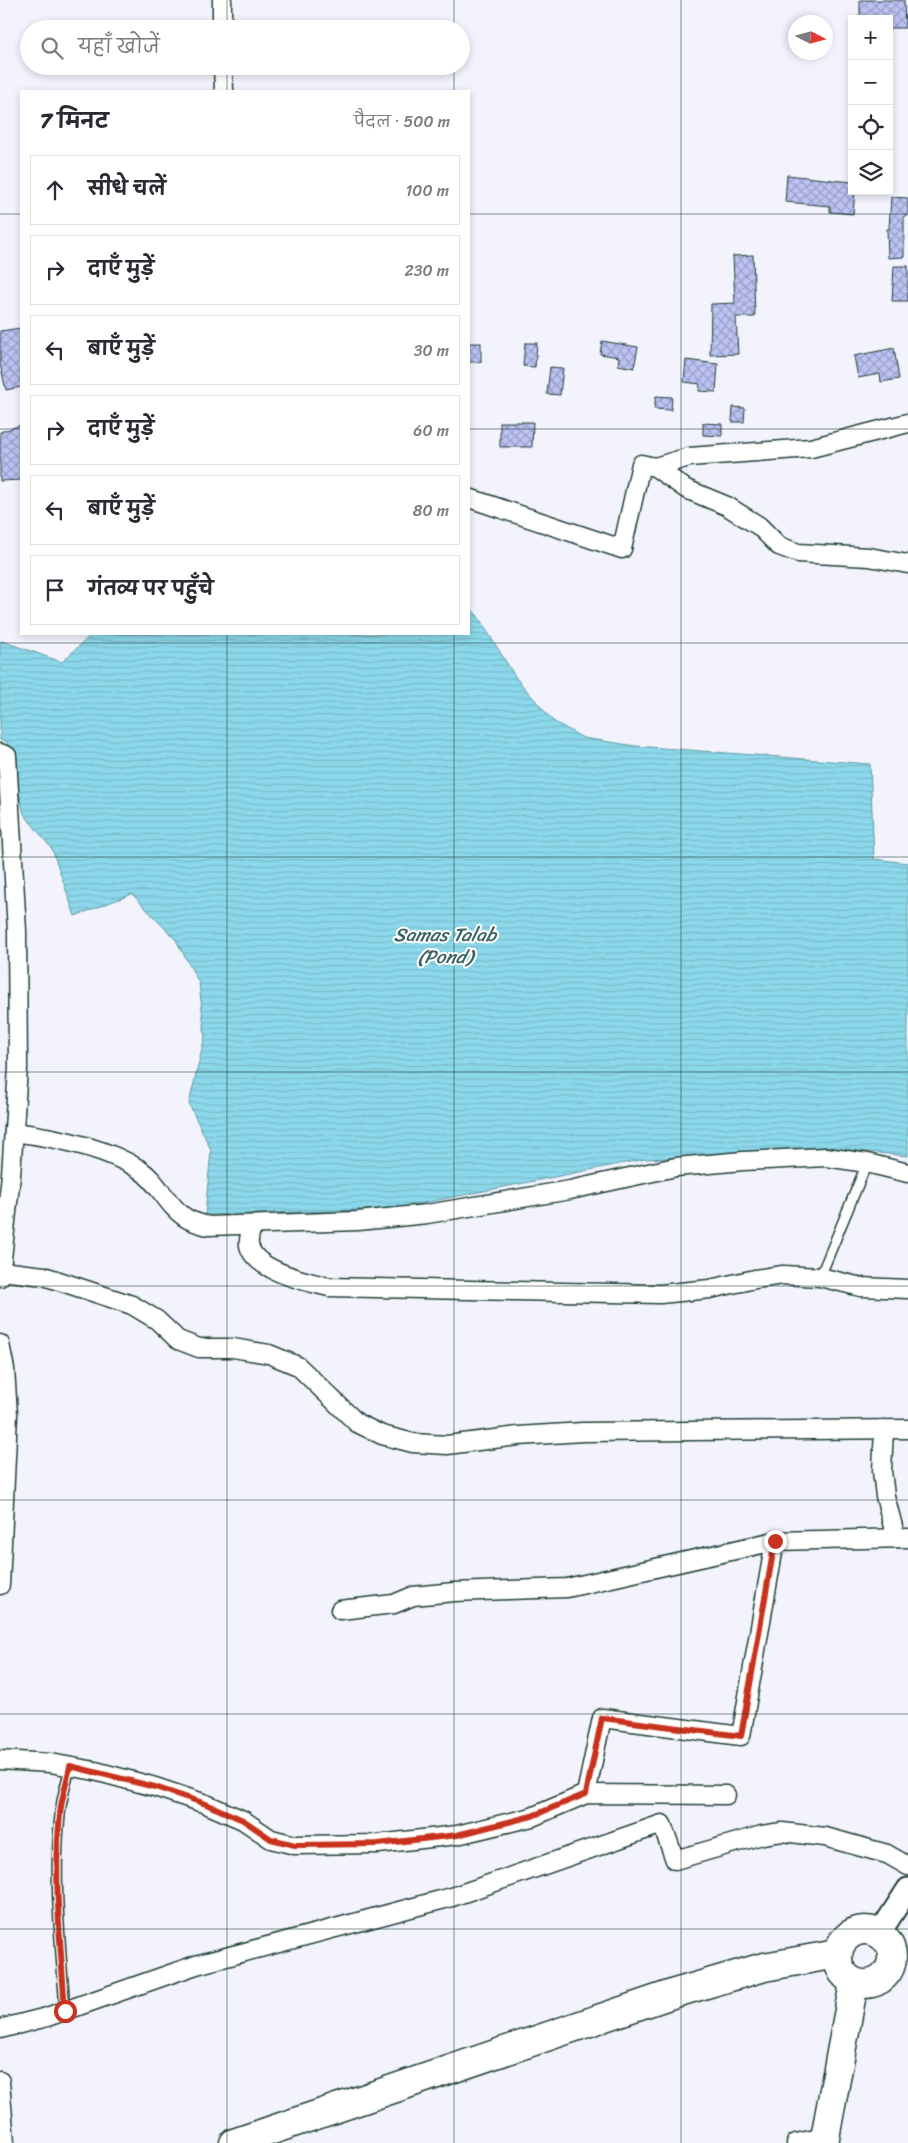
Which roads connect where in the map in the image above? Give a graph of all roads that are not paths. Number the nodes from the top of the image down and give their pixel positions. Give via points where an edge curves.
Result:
1 (222, 0) edge
2 (222, 20) edge
3 (223, 75) edge
4 (224, 90) edge
5 (908, 423) edge
6 (655, 467) junction
7 (470, 498) edge
8 (908, 564) edge
9 (0, 753) edge
10 (14, 1132) junction
11 (867, 1163) junction
12 (908, 1173) edge
13 (252, 1226) junction
14 (1, 1271) edge
15 (0, 1277) edge
16 (820, 1277) junction
17 (908, 1289) edge
18 (0, 1344) edge
19 (884, 1429) junction
20 (908, 1429) edge
21 (902, 1538) edge
22 (775, 1541) junction
23 (1, 1545) edge
24 (0, 1585) edge
25 (340, 1610) dead end
26 (0, 1760) edge
27 (70, 1766) junction
28 (586, 1794) junction
29 (726, 1795) dead end
30 (908, 1866) edge
31 (908, 1889) edge
32 (892, 1946) edge
33 (837, 1954) junction
34 (880, 1981) edge
35 (65, 2011) junction
36 (0, 2029) edge
37 (0, 2081) edge
38 (830, 2141) edge
39 (5, 2143) edge
40 (234, 2143) edge
41 (796, 2143) edge

1 - 2 street
3 - 4 street
5 - 6 street via 811,448 689,457
6 - 7 street via 641,464 622,549
6 - 8 street via 686,489 727,506 760,526 779,546 798,553 869,557
9 - 10 street via 7,756 17,931 18,1068
10 - 13 street via 44,1136 105,1153 140,1169 187,1219 208,1226
10 - 14 street
11 - 12 street
11 - 13 street via 826,1157 676,1166 570,1190 427,1214
11 - 16 lane
13 - 16 street via 249,1245 255,1256 297,1280 329,1287 660,1294 710,1290 783,1275
14 - 15 street
14 - 19 street via 44,1276 132,1305 157,1320 178,1340 199,1348 233,1348 269,1354 298,1366 357,1423 382,1436 413,1443 447,1445 583,1432
16 - 17 street via 861,1287
18 - 23 street via 8,1414
19 - 20 street
19 - 21 street via 882,1471 885,1496
21 - 22 street
22 - 25 street via 566,1588 454,1592
22 - 28 street via 741,1736 602,1718
23 - 24 street
26 - 27 street
27 - 28 street via 155,1787 206,1804 243,1820 271,1839 295,1845 378,1844 457,1835 532,1816
27 - 35 lane via 60,1813 58,1846
28 - 29 street
30 - 35 street via 887,1854 825,1837 782,1832 762,1834 675,1860 662,1824 452,1897 196,1965
31 - 32 street
32 - 33 main road via 868,1930 851,1933
32 - 34 main road via 891,1965
33 - 34 main road via 841,1971
33 - 40 main road via 764,1967 675,1993
34 - 38 main road
35 - 36 street
37 - 39 street
38 - 41 street

